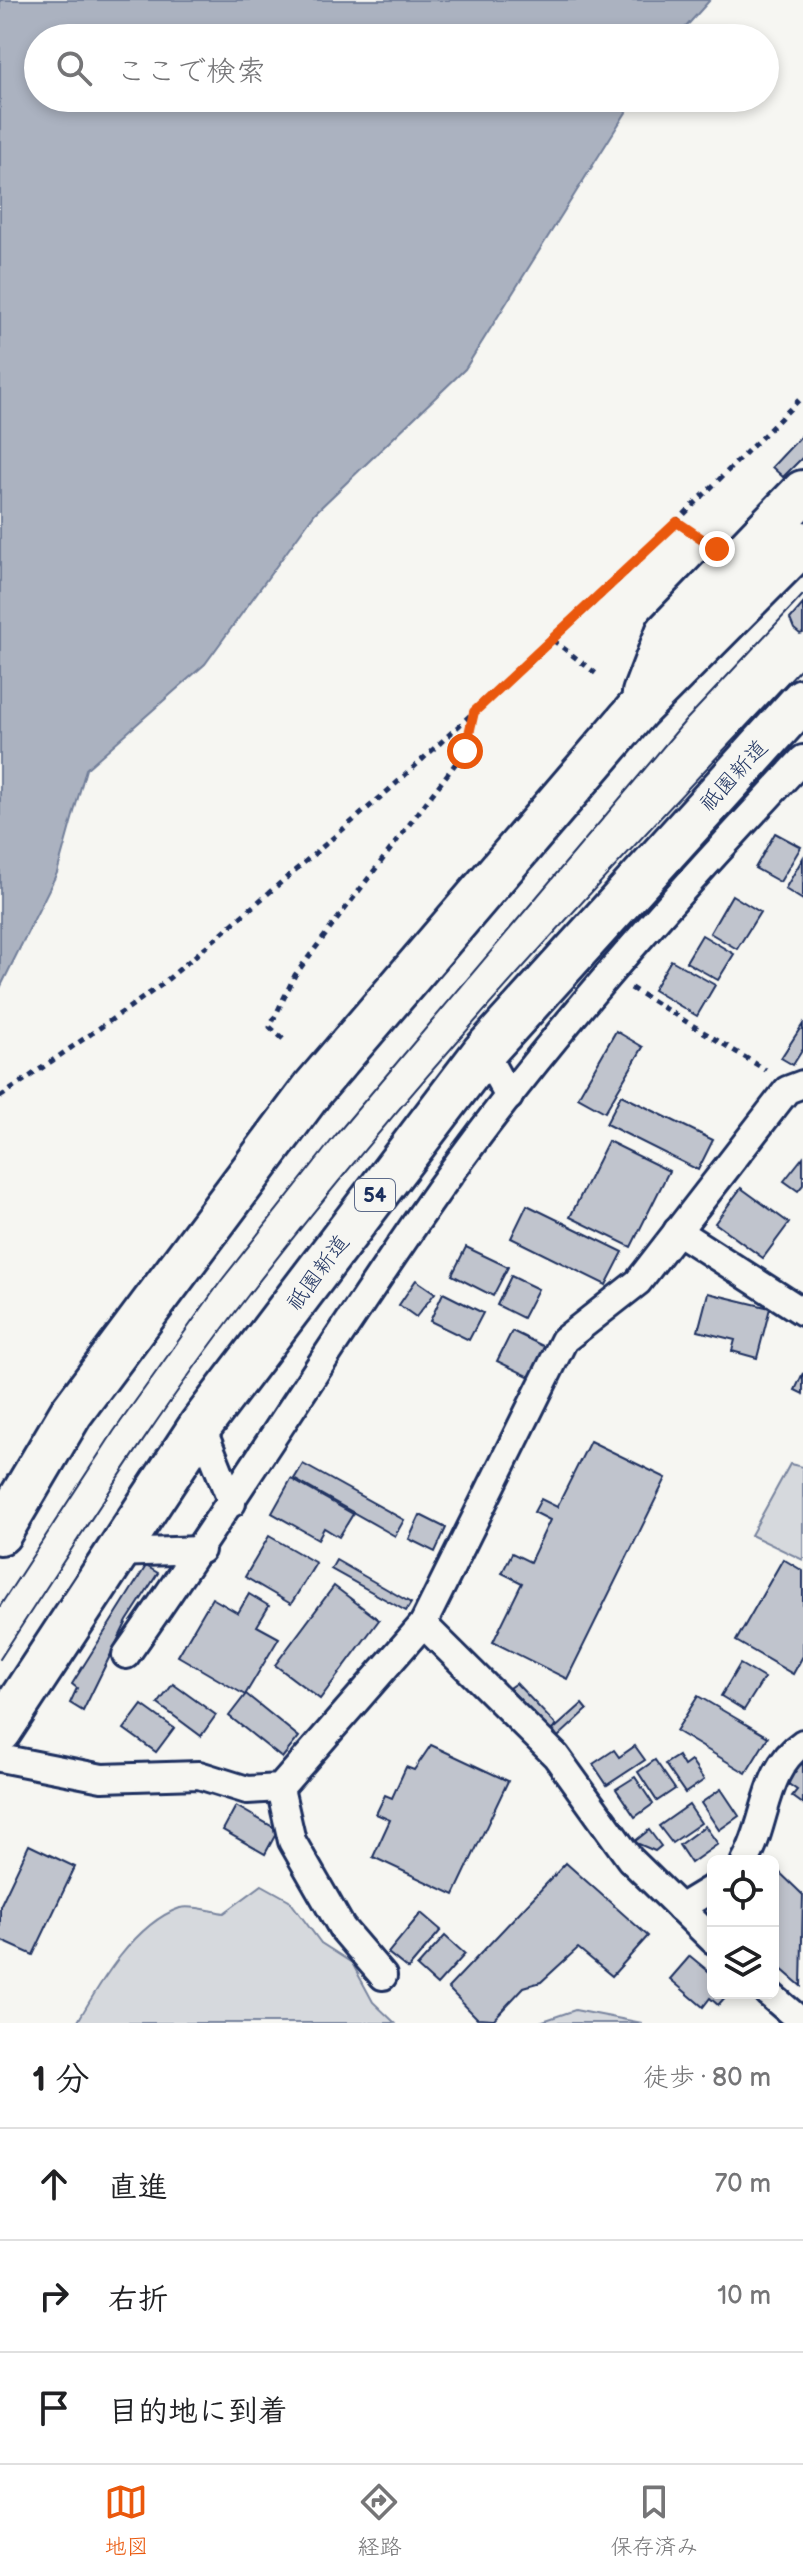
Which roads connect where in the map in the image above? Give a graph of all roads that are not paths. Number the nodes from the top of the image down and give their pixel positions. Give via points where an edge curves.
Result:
1 (803, 492) edge
2 (803, 543) edge
3 (803, 700) edge
4 (638, 709) junction
5 (803, 759) edge
6 (484, 1052) junction
7 (795, 1087) edge
8 (509, 1097) junction
9 (677, 1231) junction
10 (803, 1312) edge
11 (201, 1425) junction
12 (232, 1503) junction
13 (0, 1533) edge
14 (201, 1550) junction
15 (116, 1553) junction
16 (423, 1624) junction
17 (126, 1655) dead end
18 (0, 1731) edge
19 (803, 1743) edge
20 (0, 1758) edge
21 (280, 1788) junction
22 (749, 1855) edge
23 (707, 1892) edge
24 (680, 1908) junction
25 (707, 1934) edge
26 (383, 1976) dead end
27 (775, 1999) edge
28 (803, 2023) edge

1 - 4 highway via 667,633
2 - 4 highway
3 - 6 highway, 祇園新道 / 54
4 - 13 highway via 313,1089 71,1413
5 - 8 street via 668,904
6 - 8 street
6 - 11 highway, 祇園新道 / 54
7 - 9 street
8 - 12 street via 440,1188
9 - 10 street
9 - 16 street via 638,1282 564,1340
11 - 12 street
11 - 15 highway, 祇園新道 / 54
12 - 14 street
14 - 15 street
14 - 17 street
15 - 18 highway, 祇園新道 / 54
16 - 21 street
16 - 24 street via 556,1756 630,1859
19 - 22 street via 775,1774
20 - 21 street via 102,1778 199,1775 247,1790
21 - 26 street via 292,1841 342,1928
23 - 24 street
24 - 25 street
27 - 28 street

